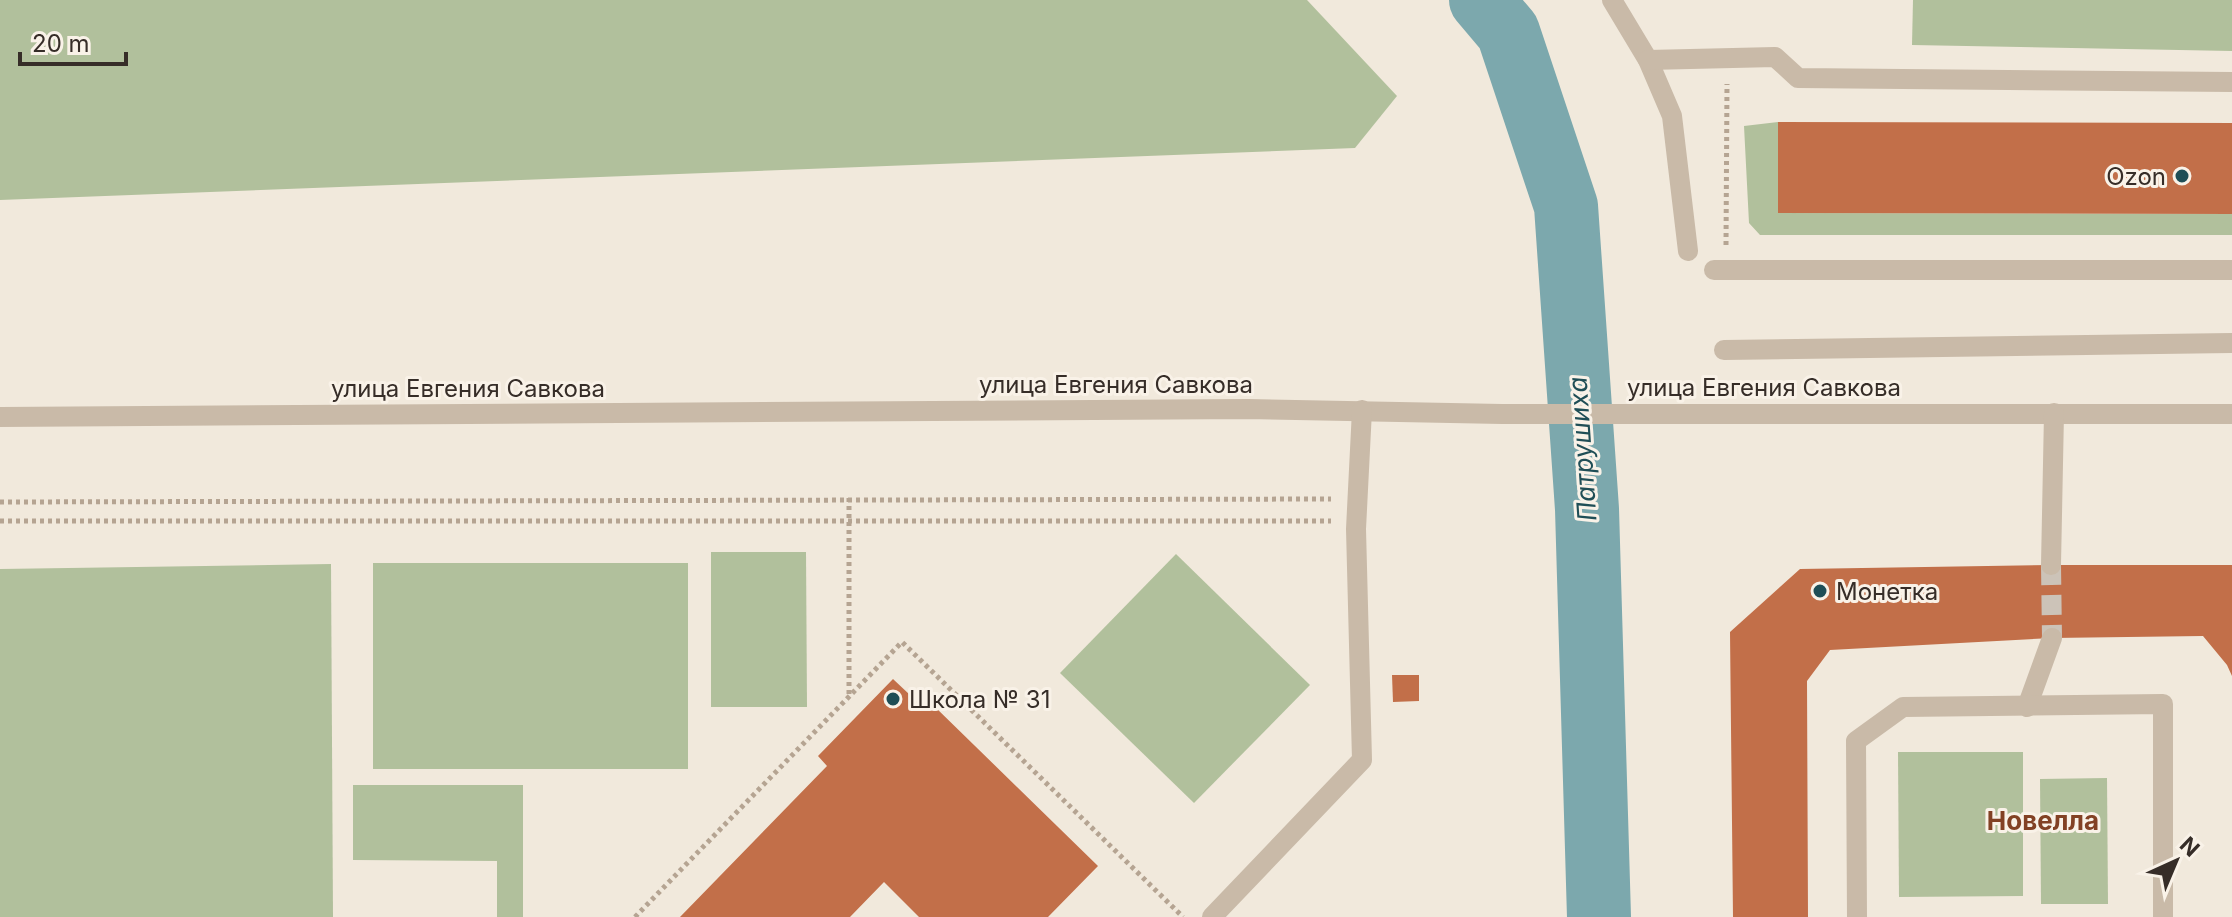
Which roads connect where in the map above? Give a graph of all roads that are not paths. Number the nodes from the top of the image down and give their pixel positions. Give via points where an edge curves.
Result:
1 (1612, 0) edge
2 (1648, 60) junction
3 (2232, 82) edge
4 (1688, 251) dead end
5 (1714, 270) dead end
6 (2232, 270) edge
7 (2232, 343) edge
8 (1724, 350) dead end
9 (1362, 410) junction
10 (2054, 413) junction
11 (2232, 414) edge
12 (0, 417) edge
13 (2051, 565) tunnel mouth
14 (2052, 638) tunnel mouth
15 (2027, 707) junction
16 (1212, 917) edge
17 (1857, 917) edge
18 (2163, 917) edge

1 - 2 street
2 - 3 street via 1775,57 1798,78
2 - 4 street via 1672,116
5 - 6 street
7 - 8 street
9 - 10 street, улица Евгения Савкова
9 - 12 street, улица Евгения Савкова
9 - 16 street via 1357,521 1362,760
10 - 11 street, улица Евгения Савкова
10 - 13 street
14 - 15 street
15 - 17 street via 1903,707 1856,741
15 - 18 street via 2163,704

